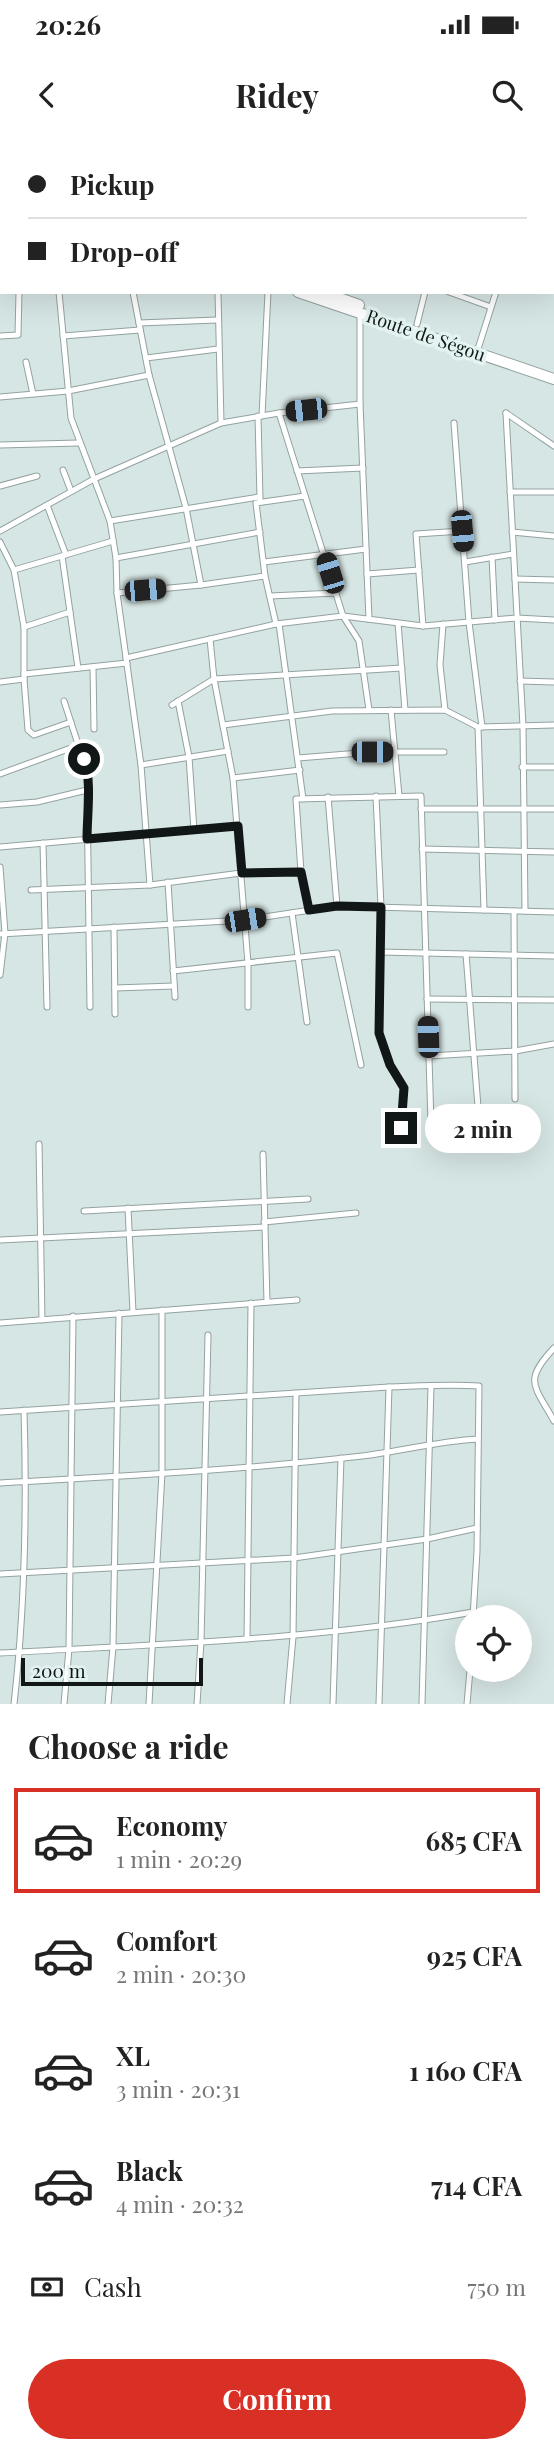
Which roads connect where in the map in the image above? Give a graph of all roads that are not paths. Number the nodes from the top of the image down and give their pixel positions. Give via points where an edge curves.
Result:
1 (19, 294) edge
2 (59, 294) edge
3 (133, 294) edge
4 (218, 294) edge
5 (268, 294) edge
6 (304, 294) edge
7 (334, 294) edge
8 (424, 294) edge
9 (455, 294) edge
10 (495, 294) edge
11 (353, 297) edge
12 (491, 307) junction
13 (360, 313) junction
14 (217, 320) junction
15 (417, 324) junction
16 (139, 327) junction
17 (0, 336) edge
18 (63, 336) junction
19 (218, 349) junction
20 (478, 349) junction
21 (146, 358) junction
22 (26, 362) dead end
23 (554, 371) edge
24 (149, 375) junction
25 (554, 379) edge
26 (68, 391) junction
27 (33, 394) junction
28 (0, 397) edge
29 (360, 404) junction
30 (279, 413) junction
31 (260, 416) junction
32 (221, 423) junction
33 (454, 423) dead end
34 (79, 443) junction
35 (0, 445) edge
36 (169, 446) junction
37 (554, 446) edge
38 (363, 468) junction
39 (63, 470) dead end
40 (297, 471) junction
41 (37, 476) dead end
42 (94, 479) junction
43 (0, 486) edge
44 (71, 491) junction
45 (510, 492) junction
46 (554, 492) edge
47 (305, 496) junction
48 (260, 500) junction
49 (47, 505) junction
50 (186, 508) junction
51 (110, 521) junction
52 (0, 531) edge
53 (462, 531) junction
54 (512, 531) junction
55 (260, 532) junction
56 (554, 536) edge
57 (113, 541) junction
58 (0, 542) edge
59 (191, 543) junction
60 (366, 549) junction
61 (513, 554) junction
62 (64, 555) junction
63 (324, 555) junction
64 (492, 557) junction
65 (116, 558) junction
66 (264, 562) junction
67 (465, 562) junction
68 (14, 570) junction
69 (419, 570) junction
70 (367, 574) junction
71 (265, 576) junction
72 (515, 579) junction
73 (554, 580) edge
74 (201, 585) junction
75 (117, 593) junction
76 (336, 593) junction
77 (270, 596) junction
78 (70, 612) junction
79 (343, 616) junction
80 (517, 618) junction
81 (369, 619) junction
82 (495, 620) junction
83 (554, 620) edge
84 (469, 622) junction
85 (398, 623) junction
86 (278, 624) junction
87 (443, 625) junction
88 (423, 626) junction
89 (24, 627) junction
90 (210, 639) junction
91 (126, 660) junction
92 (93, 667) junction
93 (78, 668) junction
94 (402, 668) junction
95 (364, 671) junction
96 (287, 675) junction
97 (24, 676) junction
98 (214, 679) junction
99 (520, 681) junction
100 (0, 682) edge
101 (554, 682) edge
102 (64, 701) dead end
103 (369, 710) junction
104 (391, 710) junction
105 (405, 710) junction
106 (445, 710) junction
107 (293, 716) junction
108 (71, 722) junction
109 (223, 725) junction
110 (554, 725) edge
111 (523, 726) junction
112 (480, 727) junction
113 (94, 729) dead end
114 (79, 745) junction
115 (228, 751) junction
116 (395, 752) junction
117 (444, 752) dead end
118 (189, 757) junction
119 (298, 758) junction
120 (141, 765) junction
121 (522, 767) junction
122 (554, 767) edge
123 (300, 771) junction
124 (0, 774) edge
125 (233, 778) junction
126 (87, 790) junction
127 (376, 796) junction
128 (399, 796) junction
129 (328, 797) junction
130 (303, 799) junction
131 (0, 805) edge
132 (522, 807) junction
133 (481, 808) junction
134 (421, 809) junction
135 (554, 809) edge
136 (238, 826) junction
137 (194, 830) junction
138 (147, 834) junction
139 (87, 839) junction
140 (43, 843) junction
141 (0, 847) edge
142 (422, 849) junction
143 (482, 850) junction
144 (526, 851) junction
145 (554, 852) edge
146 (0, 867) edge
147 (301, 872) junction
148 (242, 873) junction
149 (168, 882) junction
150 (150, 885) junction
151 (88, 887) junction
152 (32, 890) dead end
153 (45, 890) junction
154 (337, 906) junction
155 (381, 907) junction
156 (425, 908) junction
157 (309, 910) junction
158 (484, 910) junction
159 (514, 911) junction
160 (525, 911) junction
161 (554, 912) edge
162 (292, 913) junction
163 (245, 920) junction
164 (170, 924) junction
165 (114, 927) junction
166 (89, 929) junction
167 (46, 931) junction
168 (3, 933) edge
169 (380, 952) junction
170 (426, 953) junction
171 (466, 954) junction
172 (515, 955) junction
173 (554, 956) edge
174 (298, 958) junction
175 (248, 963) junction
176 (173, 971) junction
177 (0, 975) edge
178 (174, 986) junction
179 (114, 988) junction
180 (175, 997) dead end
181 (427, 999) junction
182 (470, 999) junction
183 (515, 1000) junction
184 (554, 1000) edge
185 (47, 1007) dead end
186 (90, 1007) dead end
187 (248, 1007) dead end
188 (115, 1014) dead end
189 (307, 1022) dead end
190 (554, 1044) edge
191 (515, 1051) junction
192 (474, 1052) junction
193 (429, 1056) junction
194 (361, 1065) dead end
195 (515, 1099) dead end
196 (478, 1107) dead end
197 (431, 1124) dead end
198 (401, 1128) dead end
199 (39, 1144) dead end
200 (262, 1154) dead end
201 (307, 1199) dead end
202 (264, 1201) junction
203 (128, 1209) junction
204 (84, 1211) dead end
205 (356, 1213) dead end
206 (265, 1224) junction
207 (129, 1234) junction
208 (40, 1238) junction
209 (0, 1240) edge
210 (297, 1300) dead end
211 (267, 1302) junction
212 (251, 1303) junction
213 (162, 1310) junction
214 (133, 1312) junction
215 (119, 1313) junction
216 (73, 1316) junction
217 (42, 1320) junction
218 (0, 1323) edge
219 (208, 1335) dead end
220 (554, 1348) edge
221 (430, 1386) junction
222 (389, 1387) junction
223 (296, 1393) junction
224 (250, 1396) junction
225 (206, 1398) junction
226 (162, 1401) junction
227 (117, 1404) junction
228 (72, 1407) junction
229 (24, 1410) junction
230 (0, 1412) edge
231 (554, 1421) edge
232 (478, 1439) junction
233 (430, 1446) junction
234 (387, 1451) junction
235 (341, 1458) junction
236 (295, 1462) junction
237 (249, 1466) junction
238 (205, 1470) junction
239 (162, 1474) junction
240 (116, 1476) junction
241 (71, 1479) junction
242 (26, 1481) junction
243 (0, 1483) edge
244 (477, 1528) junction
245 (427, 1539) junction
246 (384, 1544) junction
247 (338, 1551) junction
248 (294, 1558) junction
249 (248, 1560) junction
250 (203, 1563) junction
251 (157, 1565) junction
252 (114, 1568) junction
253 (70, 1570) junction
254 (23, 1573) junction
255 (0, 1574) edge
256 (473, 1605) edge
257 (455, 1617) edge
258 (424, 1621) junction
259 (382, 1624) junction
260 (336, 1631) junction
261 (293, 1637) junction
262 (247, 1639) junction
263 (201, 1642) junction
264 (152, 1644) junction
265 (113, 1647) junction
266 (69, 1649) junction
267 (20, 1652) junction
268 (0, 1653) edge
269 (469, 1682) edge
270 (14, 1704) edge
271 (64, 1704) edge
272 (108, 1704) edge
273 (149, 1704) edge
274 (197, 1704) edge
275 (287, 1704) edge
276 (333, 1704) edge
277 (379, 1704) edge
278 (422, 1704) edge
279 (467, 1704) edge

1 - 17 street via 18,335
2 - 18 street
3 - 16 street
4 - 14 street
5 - 31 street
6 - 13 highway, Route de Ségou
7 - 11 highway, Route de Ségou
8 - 15 street
9 - 12 street
10 - 12 street
11 - 15 highway, Route de Ségou
12 - 20 street
13 - 20 highway, Route de Ségou
13 - 29 street
14 - 16 street
14 - 19 street
15 - 20 highway, Route de Ségou
16 - 18 street
16 - 21 street
18 - 26 street
19 - 21 street
19 - 32 street
20 - 23 highway, Route de Ségou
20 - 25 highway, Route de Ségou
21 - 24 street
22 - 27 street
24 - 26 street
24 - 36 street
26 - 27 street
26 - 34 street
27 - 28 street
29 - 30 street
29 - 38 street
30 - 31 street
30 - 40 street
31 - 32 street
31 - 48 street
32 - 36 street
33 - 53 street
34 - 35 street
34 - 42 street
36 - 42 street
36 - 50 street
37 - 45 street via 506,413
38 - 40 street
38 - 60 street
39 - 44 street
40 - 47 street
41 - 43 street
42 - 44 street
42 - 51 street
44 - 49 street
45 - 46 street
45 - 54 street
47 - 48 street
47 - 63 street
48 - 50 street
48 - 55 street via 256,503
49 - 52 street
49 - 62 street
50 - 51 street
50 - 59 street
51 - 57 street
53 - 67 street
53 - 69 street via 416,534
54 - 56 street
54 - 61 street
55 - 59 street
55 - 66 street
57 - 62 street
57 - 65 street
58 - 68 street
59 - 65 street
59 - 74 street
60 - 63 street
60 - 70 street
61 - 64 street
61 - 72 street
62 - 68 street
62 - 78 street
63 - 66 street
63 - 76 street
64 - 67 street
64 - 82 street
65 - 75 street
66 - 71 street
67 - 84 street
68 - 89 street
69 - 70 street
69 - 88 street
70 - 81 street
71 - 74 street
71 - 77 street
72 - 73 street
72 - 80 street
74 - 75 street
75 - 91 street
76 - 77 street
76 - 79 street
77 - 86 street
78 - 89 street
78 - 93 street
79 - 81 street
79 - 86 street
79 - 95 street via 359,641
80 - 82 street
80 - 83 street
80 - 99 street
81 - 85 street
82 - 84 street
84 - 87 street
84 - 112 street
85 - 88 street
85 - 94 street
86 - 90 street
86 - 96 street
87 - 88 street
87 - 106 street via 440,665
89 - 97 street
90 - 91 street
90 - 98 street
91 - 92 street
91 - 120 street
92 - 93 street
92 - 113 street
93 - 97 street
94 - 95 street
94 - 105 street
95 - 96 street
95 - 103 street
96 - 98 street
96 - 107 street
97 - 100 street
97 - 108 street via 30,734
98 - 109 street
98 - 118 street via 175,703
99 - 101 street
99 - 111 street
102 - 108 street
103 - 104 street
103 - 107 street
104 - 105 street
104 - 116 street
105 - 106 street
106 - 112 street
107 - 109 street
107 - 119 street
108 - 114 street
109 - 115 street
110 - 111 street
111 - 112 street
111 - 121 street
112 - 133 street
114 - 124 street
114 - 126 street via 89,778
115 - 118 street
115 - 125 street
116 - 117 street
116 - 119 street
116 - 128 street
118 - 120 street
118 - 137 street
119 - 123 street
120 - 138 street
121 - 122 street
121 - 132 street
123 - 125 street
123 - 130 street
125 - 136 street
126 - 131 street
126 - 139 street
127 - 128 street
127 - 129 street
127 - 155 street
128 - 134 street via 421,796
129 - 130 street
129 - 154 street
130 - 147 street via 296,799
132 - 133 street
132 - 135 street
132 - 144 street
133 - 134 street
133 - 143 street
134 - 142 street
136 - 137 street
136 - 148 street
137 - 138 street
138 - 139 street
138 - 150 street
139 - 140 street
139 - 151 street
140 - 141 street
140 - 153 street
142 - 143 street
142 - 156 street
143 - 144 street
143 - 158 street
144 - 145 street
144 - 160 street
146 - 168 street
147 - 148 street
147 - 157 street
148 - 149 street
148 - 163 street
149 - 150 street
149 - 164 street
150 - 151 street
151 - 153 street
151 - 166 street
152 - 153 street
153 - 167 street
154 - 155 street
154 - 157 street
155 - 156 street
155 - 169 street
156 - 158 street
156 - 170 street
157 - 162 street
158 - 159 street
159 - 160 street
159 - 172 street
160 - 161 street
162 - 163 street
162 - 174 street
163 - 164 street
163 - 175 street
164 - 165 street
164 - 176 street
165 - 166 street
165 - 179 street
166 - 167 street
166 - 186 street
167 - 168 street
167 - 185 street
168 - 177 street
169 - 170 street
169 - 198 street via 379,1033 404,1088
170 - 171 street
170 - 181 street
171 - 172 street
171 - 182 street
172 - 173 street
172 - 183 street
174 - 175 street
174 - 189 street
174 - 194 street via 337,953
175 - 176 street
175 - 187 street
176 - 178 street
178 - 179 street
178 - 180 street
179 - 188 street
181 - 182 street
181 - 193 street
182 - 183 street
182 - 192 street
183 - 184 street
183 - 191 street
190 - 191 street
191 - 192 street
191 - 195 street
192 - 193 street
192 - 196 street
193 - 197 street
199 - 208 street
200 - 202 street
201 - 202 street
202 - 203 street
202 - 206 street
203 - 204 street
203 - 207 street
205 - 206 street
206 - 207 street
206 - 211 street
207 - 208 street
207 - 214 street
208 - 209 street
208 - 217 street
210 - 211 street
211 - 212 street
212 - 213 street
212 - 224 street
213 - 214 street
213 - 226 street
214 - 215 street
215 - 216 street
215 - 227 street
216 - 217 street
216 - 228 street
217 - 218 street
219 - 225 street
220 - 231 street via 534,1374 536,1390
221 - 222 street
221 - 232 street via 479,1386
221 - 233 street
222 - 223 street
222 - 234 street
223 - 224 street
223 - 236 street
224 - 225 street
224 - 237 street
225 - 226 street
225 - 238 street
226 - 227 street
226 - 239 street
227 - 228 street
227 - 240 street
228 - 229 street
228 - 241 street
229 - 230 street
229 - 242 street
232 - 233 street
232 - 244 street
233 - 234 street
233 - 245 street
234 - 235 street
234 - 246 street
235 - 236 street
235 - 247 street
236 - 237 street
236 - 248 street
237 - 238 street
237 - 249 street
238 - 239 street
238 - 250 street
239 - 240 street
239 - 251 street
240 - 241 street
240 - 252 street
241 - 242 street
241 - 253 street
242 - 243 street
242 - 254 street
244 - 245 street
244 - 256 street
245 - 246 street
245 - 258 street
246 - 247 street
246 - 259 street
247 - 248 street
247 - 260 street
248 - 249 street
248 - 261 street
249 - 250 street
249 - 262 street
250 - 251 street
250 - 263 street
251 - 252 street
251 - 264 street
252 - 253 street
252 - 265 street
253 - 254 street
253 - 266 street
254 - 255 street
254 - 267 street
257 - 258 street
258 - 259 street
258 - 278 street
259 - 260 street
259 - 277 street
260 - 261 street
260 - 276 street
261 - 262 street
261 - 275 street
262 - 263 street
263 - 264 street
263 - 274 street
264 - 265 street
264 - 273 street
265 - 266 street
265 - 272 street
266 - 267 street
266 - 271 street
267 - 268 street
267 - 270 street
269 - 279 street

